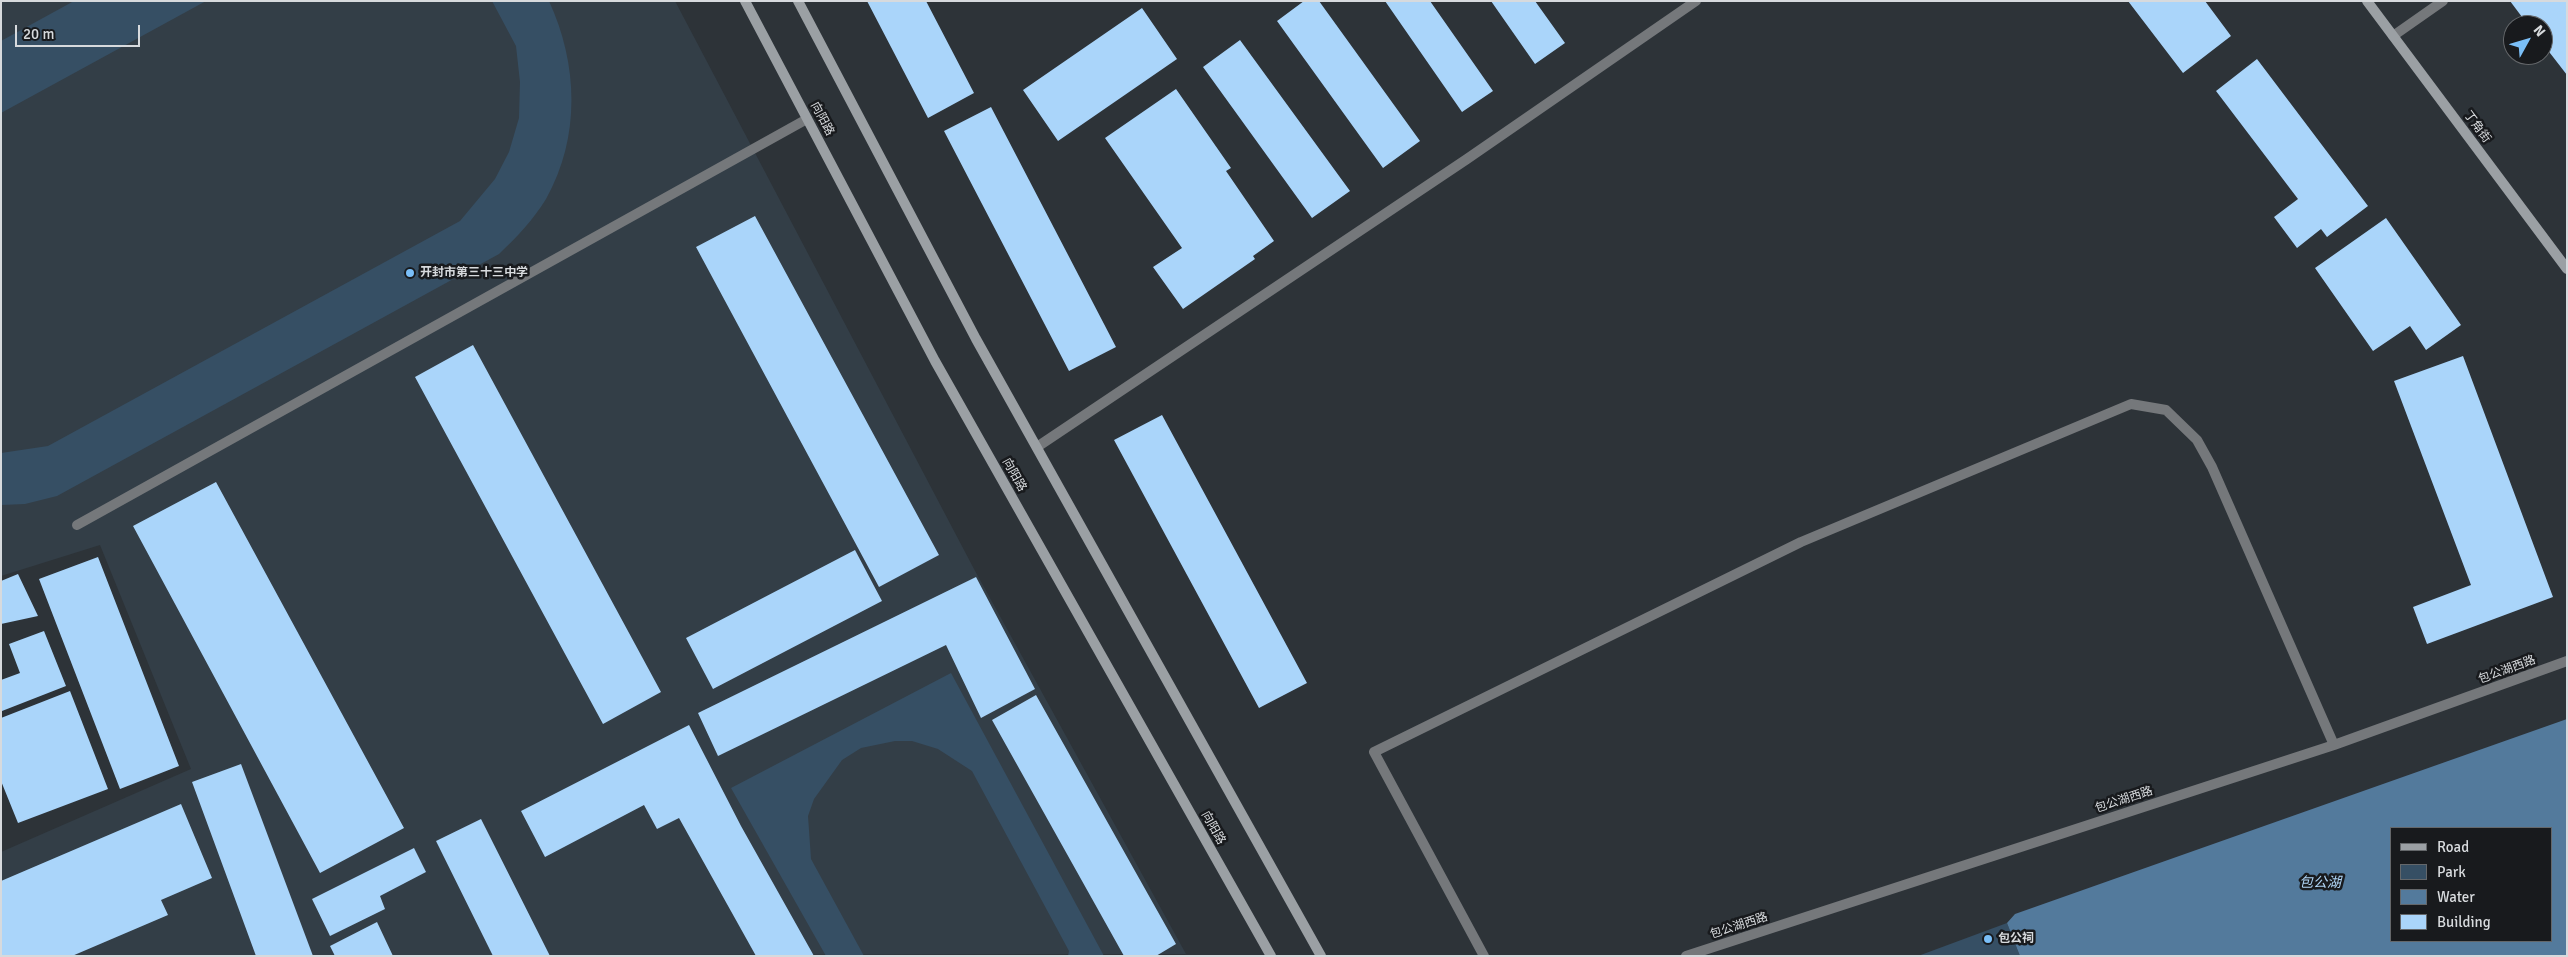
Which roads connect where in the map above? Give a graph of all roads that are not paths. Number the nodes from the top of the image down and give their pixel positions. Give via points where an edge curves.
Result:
1 (745, 1) edge
2 (798, 1) edge
3 (1696, 1) edge
4 (2367, 1) edge
5 (2443, 1) edge
6 (2393, 36) junction
7 (808, 119) junction
8 (2567, 268) edge
9 (1037, 447) junction
10 (77, 525) dead end
11 (2567, 661) edge
12 (2334, 745) junction
13 (1271, 956) edge
14 (1322, 956) edge
15 (1484, 956) edge
16 (1686, 956) edge

1 - 7 street, 向阳路
2 - 9 street via 976,339
3 - 9 street
4 - 6 street, 丁角街
5 - 6 street
6 - 8 street, 丁角街
7 - 10 street
7 - 13 street, 向阳路 via 935,361
9 - 14 street
11 - 12 street, 包公湖西路
12 - 15 street via 2212,467 2197,440 2166,410 2130,404 1801,542 1374,752
12 - 16 street, 包公湖西路

